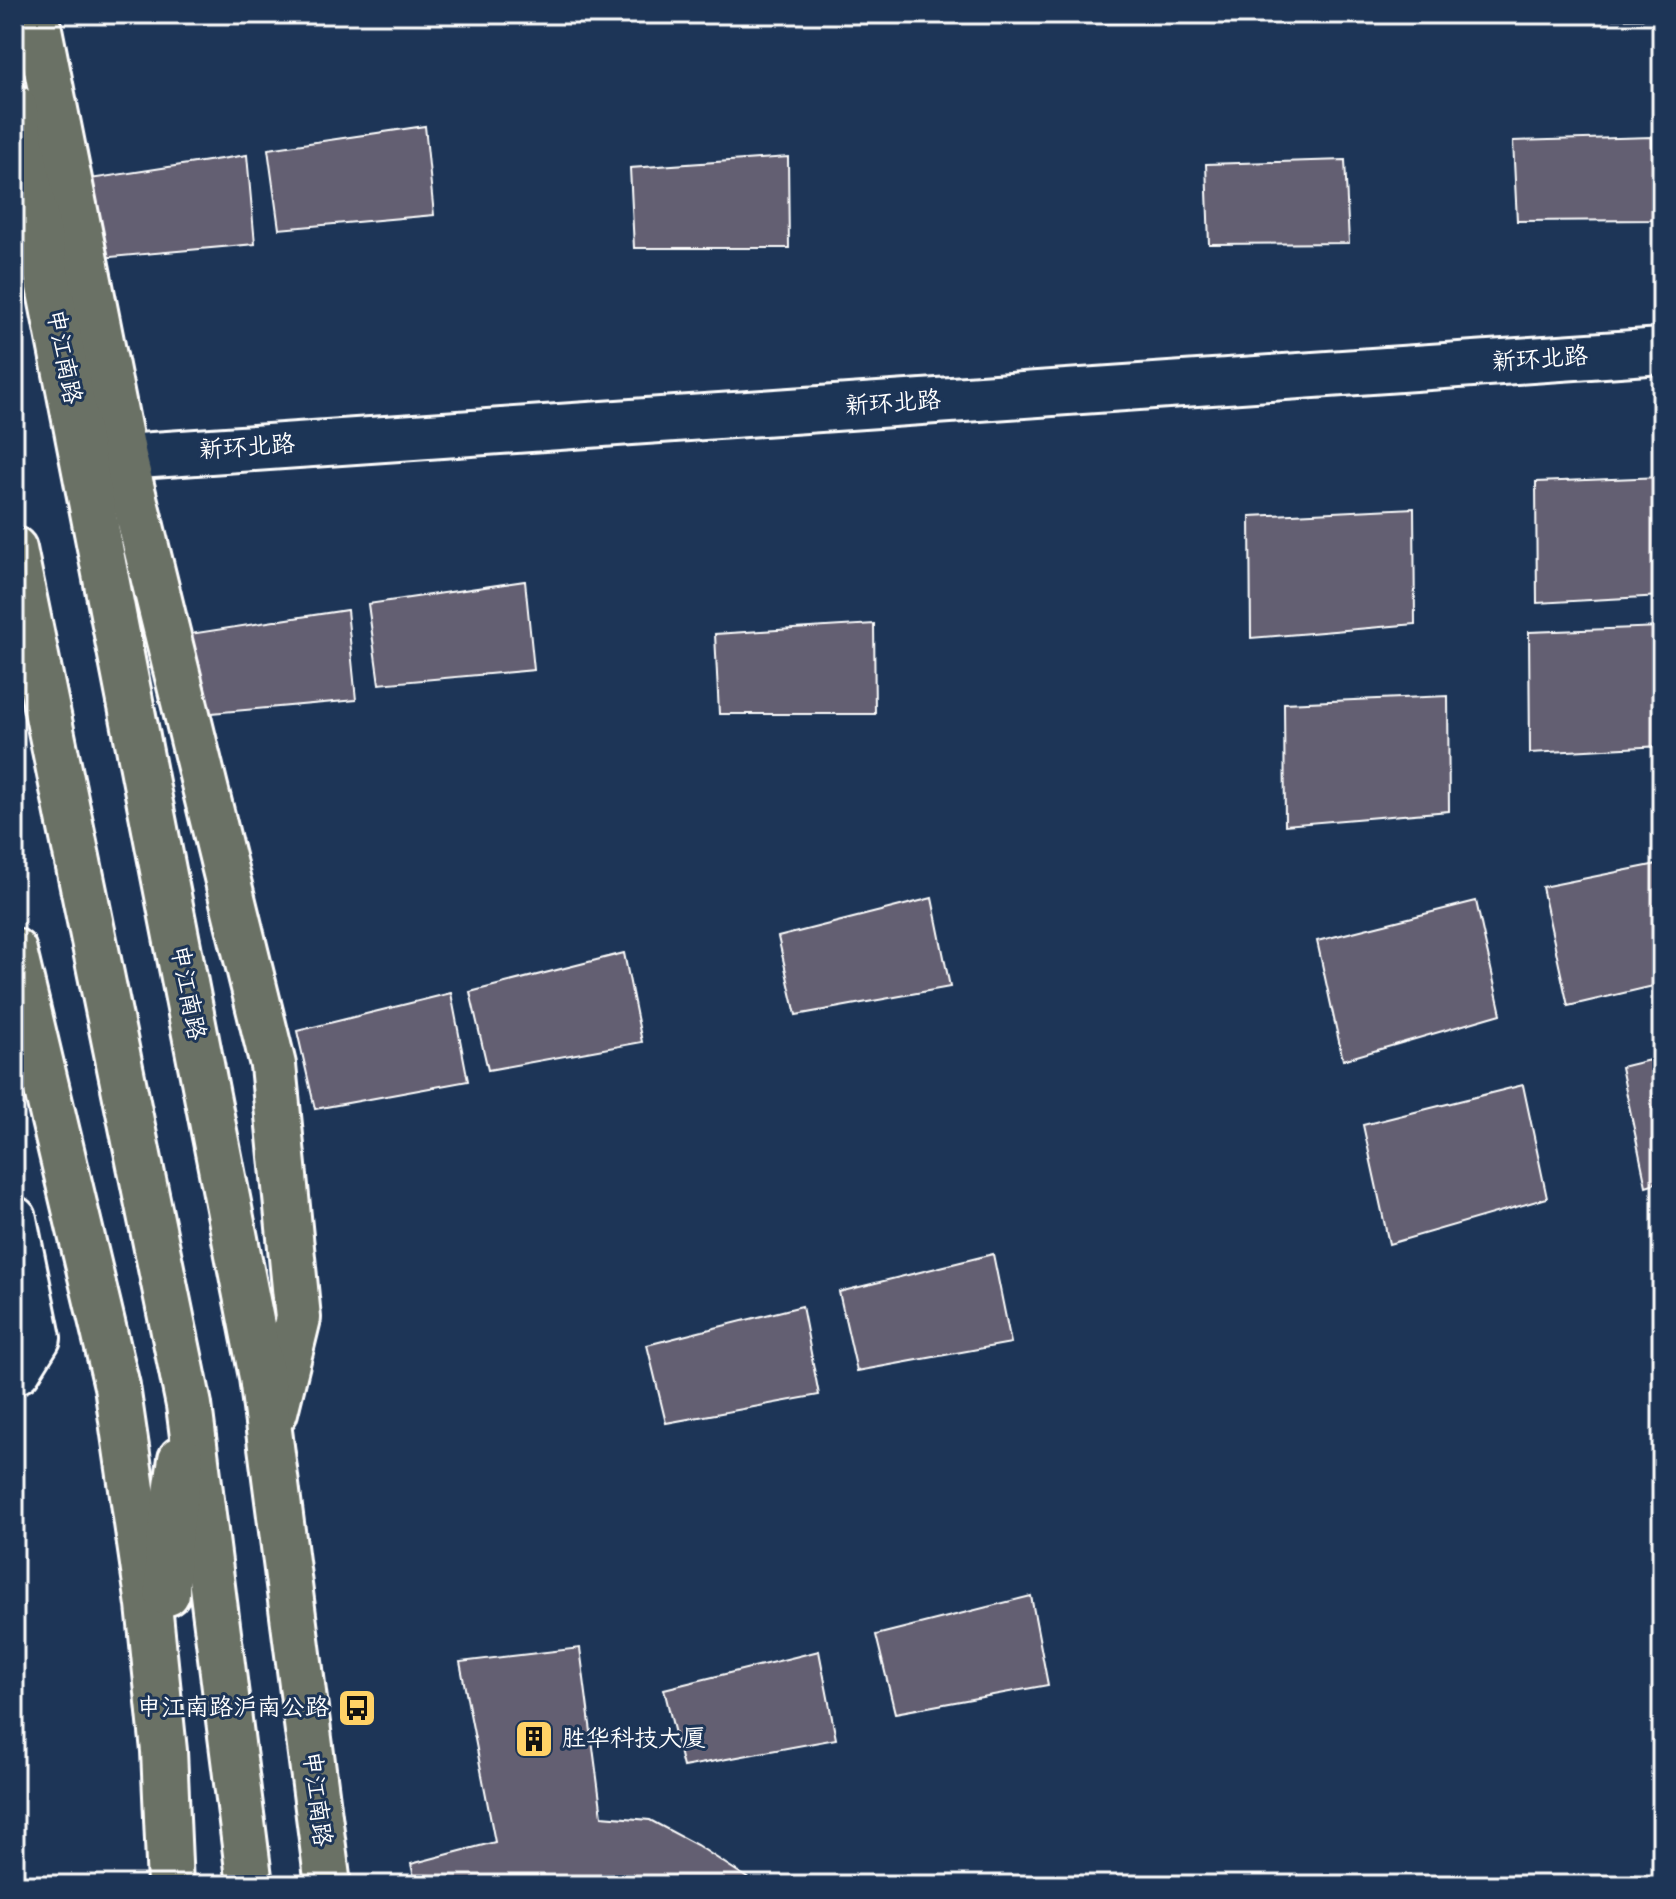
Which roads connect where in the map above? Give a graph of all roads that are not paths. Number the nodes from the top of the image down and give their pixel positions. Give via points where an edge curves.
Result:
1 (36, 14) edge
2 (14, 107) edge
3 (1662, 351) edge
4 (124, 457) junction
5 (14, 549) edge
6 (14, 951) edge
7 (14, 1219) edge
8 (14, 1372) edge
9 (189, 1405) junction
10 (269, 1434) junction
11 (164, 1751) junction
12 (170, 1885) edge
13 (250, 1885) edge
14 (328, 1885) edge

1 - 4 main road
2 - 10 main road, 申江南路
3 - 4 street, 新环北路
4 - 10 main road via 273,1065 298,1318
5 - 9 main road
6 - 11 main road via 117,1386
7 - 8 street via 38,1338
9 - 11 main road via 168,1547
9 - 13 main road
10 - 14 main road, 申江南路
11 - 12 main road

